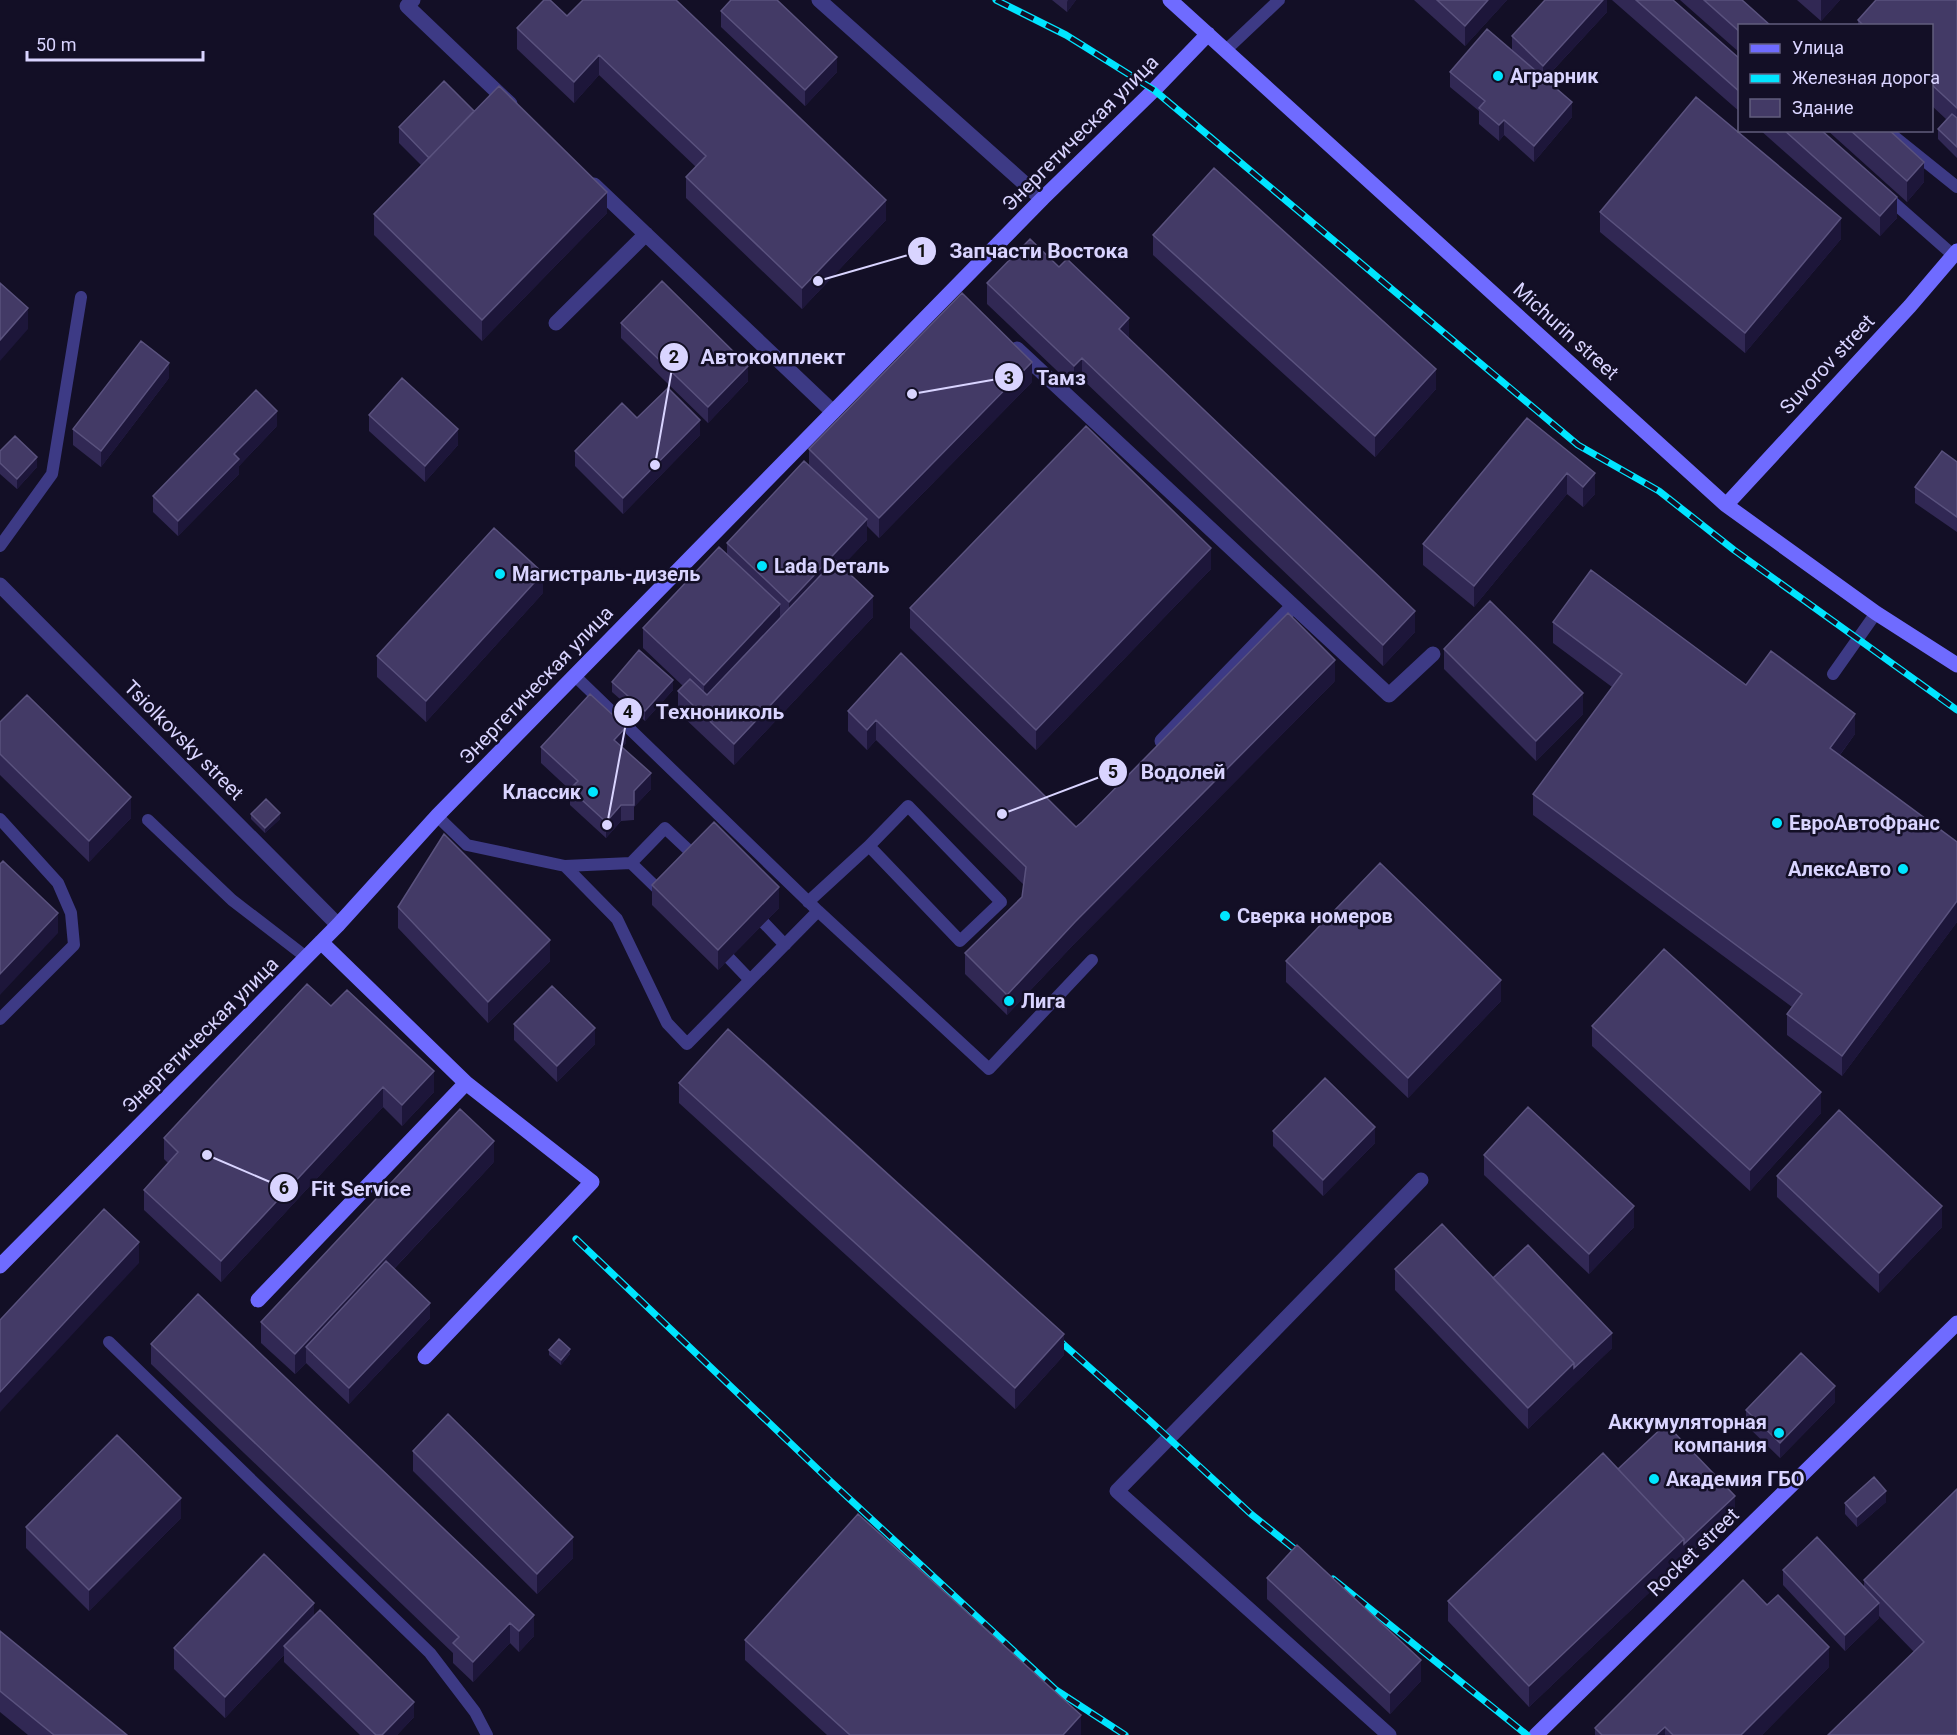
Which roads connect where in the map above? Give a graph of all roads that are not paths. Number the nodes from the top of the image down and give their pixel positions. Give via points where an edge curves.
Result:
1 (413, 0) edge
2 (819, 0) edge
3 (1170, 0) edge
4 (1279, 0) edge
5 (1208, 34) junction
6 (1226, 50) junction
7 (518, 112) edge
8 (1888, 132) edge
9 (587, 177) edge
10 (1874, 185) edge
11 (1957, 187) edge
12 (1042, 200) junction
13 (646, 234) junction
14 (1955, 253) edge
15 (81, 297) dead end
16 (556, 323) dead end
17 (1006, 338) edge
18 (833, 412) junction
19 (1726, 505) junction
20 (0, 546) edge
21 (0, 585) edge
22 (1293, 606) junction
23 (1876, 613) junction
24 (1433, 654) dead end
25 (1957, 665) edge
26 (1833, 674) dead end
27 (575, 676) junction
28 (1149, 755) edge
29 (437, 816) junction
30 (0, 819) edge
31 (148, 820) dead end
32 (869, 846) junction
33 (698, 859) edge
34 (630, 863) junction
35 (565, 866) junction
36 (663, 894) edge
37 (808, 902) junction
38 (818, 911) junction
39 (764, 923) edge
40 (338, 925) junction
41 (321, 942) junction
42 (785, 945) junction
43 (306, 957) junction
44 (729, 958) edge
45 (1092, 960) dead end
46 (750, 980) junction
47 (0, 1019) edge
48 (466, 1083) junction
49 (1421, 1180) dead end
50 (0, 1266) edge
51 (258, 1300) dead end
52 (1957, 1323) edge
53 (110, 1342) dead end
54 (425, 1357) dead end
55 (487, 1735) edge
56 (1389, 1735) edge
57 (1536, 1735) edge

1 - 7 street via 407,6
2 - 12 street
3 - 5 street, Michurin street
4 - 6 lane
5 - 6 street, Michurin street
5 - 12 street, Энергетическая улица
6 - 19 street, Michurin street
8 - 11 lane
9 - 13 street
10 - 14 lane
12 - 18 street, Энергетическая улица via 958,294
13 - 16 street
13 - 18 street
14 - 19 street, Suvorov street
15 - 20 lane via 52,474
17 - 22 street
18 - 27 street, Энергетическая улица
19 - 23 street, Michurin street
21 - 40 street, Tsiolkovsky street
22 - 24 street via 1389,695
22 - 28 street
23 - 25 street, Michurin street
23 - 26 lane
27 - 29 street, Энергетическая улица
27 - 37 lane
29 - 35 lane via 467,844
29 - 40 street, Энергетическая улица
30 - 47 lane via 58,883 71,913 74,945
31 - 43 lane via 232,900
32 - 32 lane via 960,940 1001,902 908,806
32 - 37 lane
33 - 34 lane via 665,828
34 - 35 lane
34 - 36 lane
35 - 46 lane via 617,919 667,1023 687,1044
37 - 38 lane
38 - 42 lane
38 - 45 lane via 989,1069
39 - 42 lane
40 - 41 street, Энергетическая улица
41 - 43 street, Энергетическая улица
41 - 48 street
42 - 46 lane
43 - 50 street, Энергетическая улица
44 - 46 lane
48 - 51 street
48 - 54 street via 592,1182
49 - 56 street via 1117,1491
52 - 57 street, Rocket street
53 - 55 lane via 430,1653 475,1712

